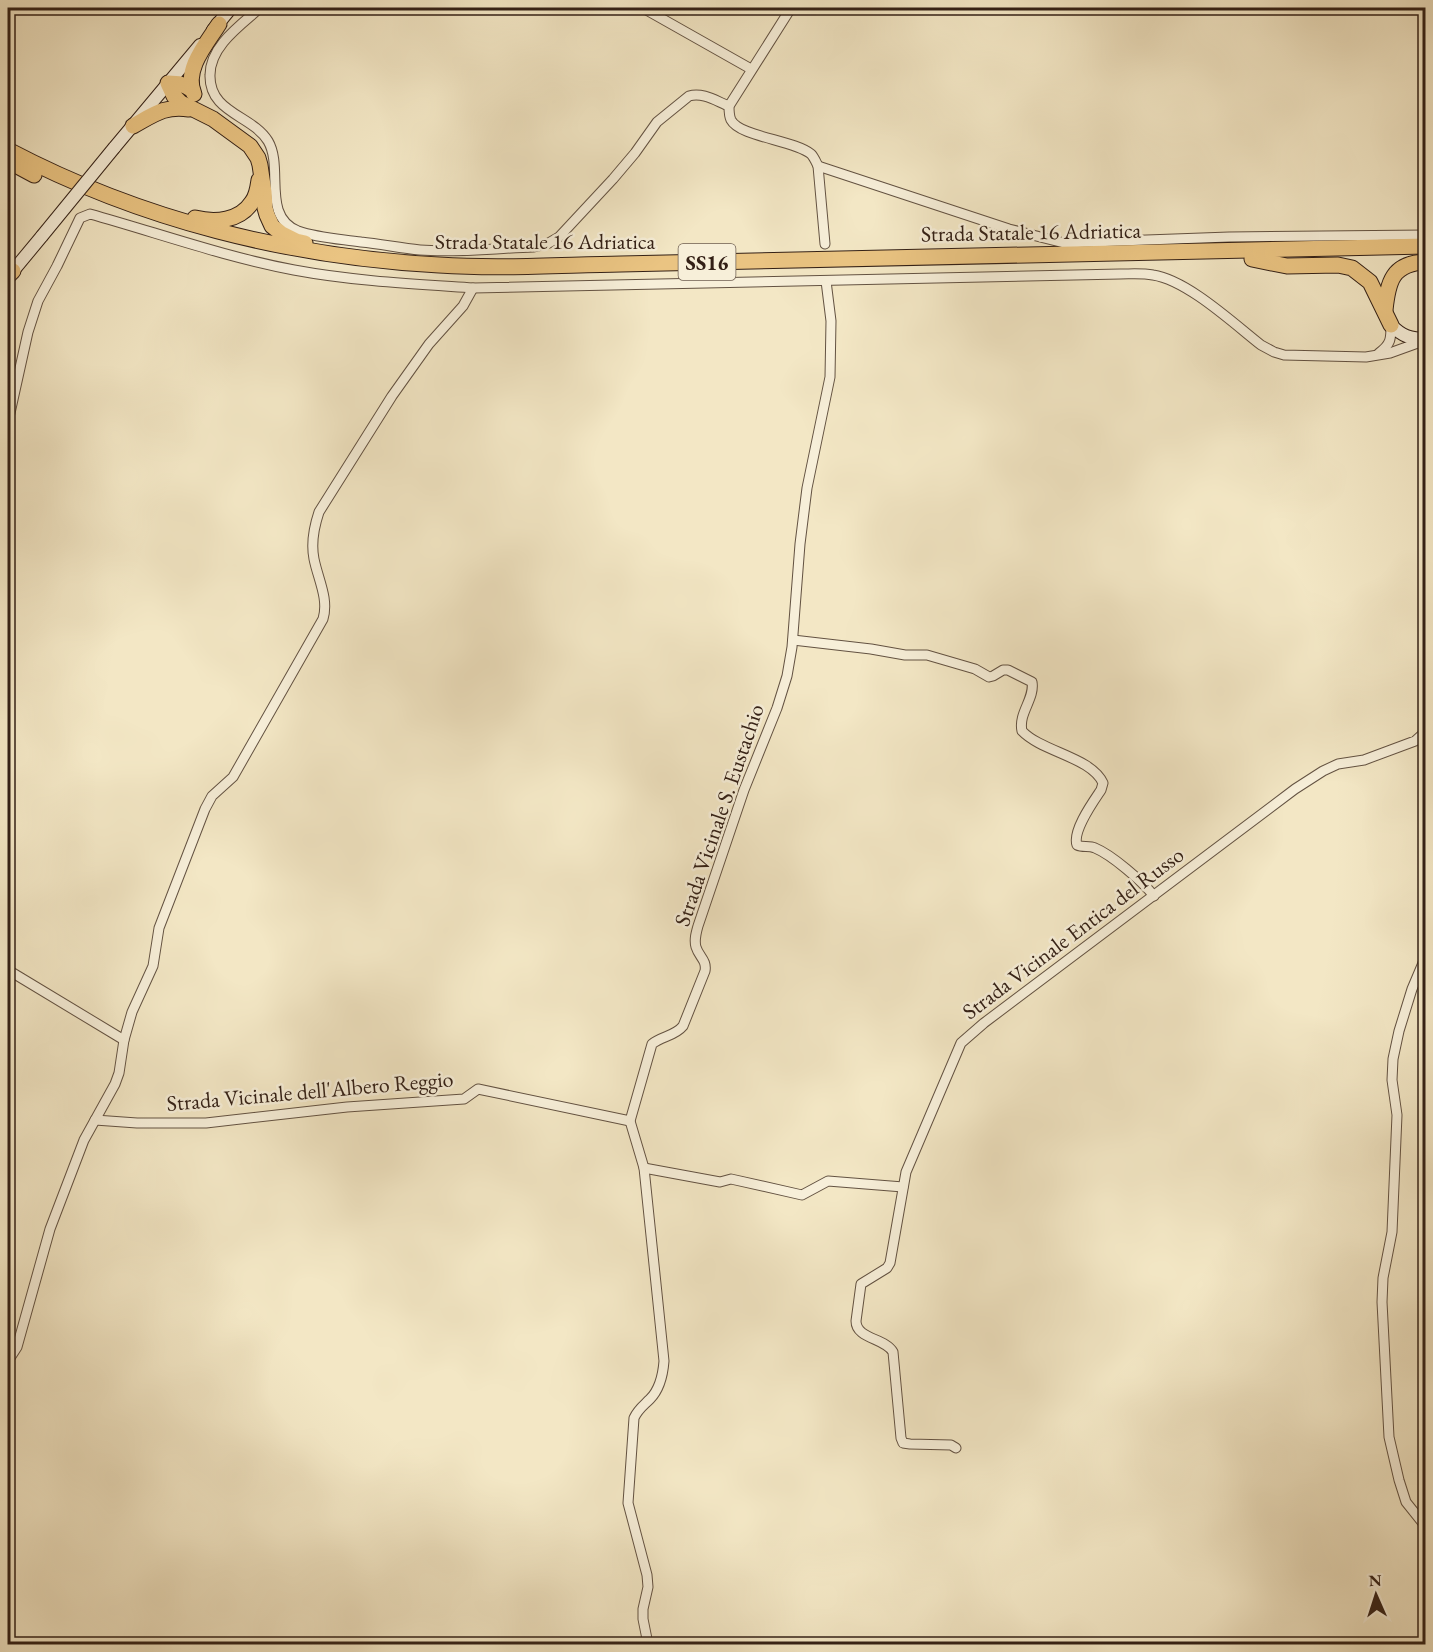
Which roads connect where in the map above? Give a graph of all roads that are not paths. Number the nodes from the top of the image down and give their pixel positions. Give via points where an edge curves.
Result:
1 (231, 8) edge
2 (260, 8) edge
3 (643, 8) edge
4 (791, 8) edge
5 (219, 24) junction
6 (751, 69) junction
7 (168, 83) junction
8 (192, 90) junction
9 (729, 106) junction
10 (192, 109) junction
11 (213, 118) junction
12 (133, 126) junction
13 (8, 150) edge
14 (8, 162) edge
15 (818, 166) junction
16 (261, 174) junction
17 (100, 192) junction
18 (1425, 235) edge
19 (825, 244) dead end
20 (1425, 246) edge
21 (1425, 256) edge
22 (1252, 259) junction
23 (381, 261) junction
24 (1425, 262) edge
25 (9, 275) edge
26 (826, 281) junction
27 (473, 288) junction
28 (1385, 310) junction
29 (1391, 325) junction
30 (1425, 340) edge
31 (1377, 354) junction
32 (8, 422) edge
33 (793, 640) junction
34 (1425, 731) edge
35 (1154, 896) junction
36 (1425, 956) edge
37 (8, 970) edge
38 (124, 1040) junction
39 (95, 1120) junction
40 (630, 1121) junction
41 (644, 1168) junction
42 (903, 1187) junction
43 (8, 1361) edge
44 (956, 1448) dead end
45 (1425, 1527) edge
46 (648, 1644) edge

1 - 5 main road
2 - 9 street via 222,45 210,65 210,81 223,106 268,141 274,161 276,203 283,219 298,231 328,238 451,251 548,244 613,178 657,122 689,96 703,95
3 - 6 street
4 - 6 street
5 - 7 main road
5 - 8 highway via 194,64
6 - 9 street
7 - 8 highway via 186,85
7 - 10 highway via 174,96
7 - 12 main road
8 - 11 highway
9 - 15 street via 731,120 740,129 802,148
10 - 11 highway
10 - 12 highway via 170,108
11 - 16 highway via 250,146 258,158
12 - 25 main road, bridge
13 - 17 highway, Strada Statale 16 Adriatica / SS16
14 - 22 highway, Strada Statale 16 Adriatica / SS16 via 72,192 203,238 299,260 446,276
15 - 18 street via 1009,229 1064,243
15 - 19 street
16 - 17 highway via 252,203 227,219 199,219
16 - 23 highway via 267,215 282,234 296,241 353,251
17 - 23 highway, Strada Statale 16 Adriatica / SS16 via 221,233
20 - 23 highway, Strada Statale 16 Adriatica / SS16 via 504,266
21 - 22 highway, Strada Statale 16 Adriatica / SS16
22 - 28 highway via 1287,266 1353,268 1370,282
24 - 28 highway via 1403,267 1390,281
26 - 27 street
26 - 31 street via 1153,275 1188,288 1274,352 1348,357
26 - 33 street, Strada Vicinale S. Eustachio via 831,321 830,377 807,488
27 - 32 street via 295,270 90,214 80,218 38,301
27 - 38 street via 392,396 319,512 313,550 323,593 323,619 233,777 212,796 205,809 159,928 153,966
28 - 29 highway
29 - 30 main road via 1400,334
29 - 31 street via 1391,341
30 - 31 street
33 - 35 street via 927,655 989,677 1008,670 1029,679 1033,688 1021,720 1022,731 1090,769 1103,783 1080,825 1077,845 1094,847 1108,856
33 - 40 street, Strada Vicinale S. Eustachio via 777,708 744,790 698,926 696,948 705,962 705,971 683,1026 652,1044
34 - 35 street, Strada Vicinale Entica del Russo via 1415,741 1323,771
35 - 42 street, Strada Vicinale Entica del Russo via 961,1043
36 - 45 street via 1393,1059 1397,1127 1392,1232 1382,1302 1389,1437 1406,1502
37 - 38 street
38 - 39 street via 119,1073
39 - 40 street, Strada Vicinale dell'Albero Reggio via 206,1123 464,1099 478,1089
39 - 43 street via 50,1229 17,1347
40 - 41 street
41 - 42 street via 720,1182 731,1179 802,1195 828,1181
41 - 46 street via 664,1361 655,1394 634,1418 628,1503 647,1575 643,1609
42 - 44 street, Strada Vicinale Entica del Russo via 890,1263 861,1284 856,1327 893,1352 903,1443

